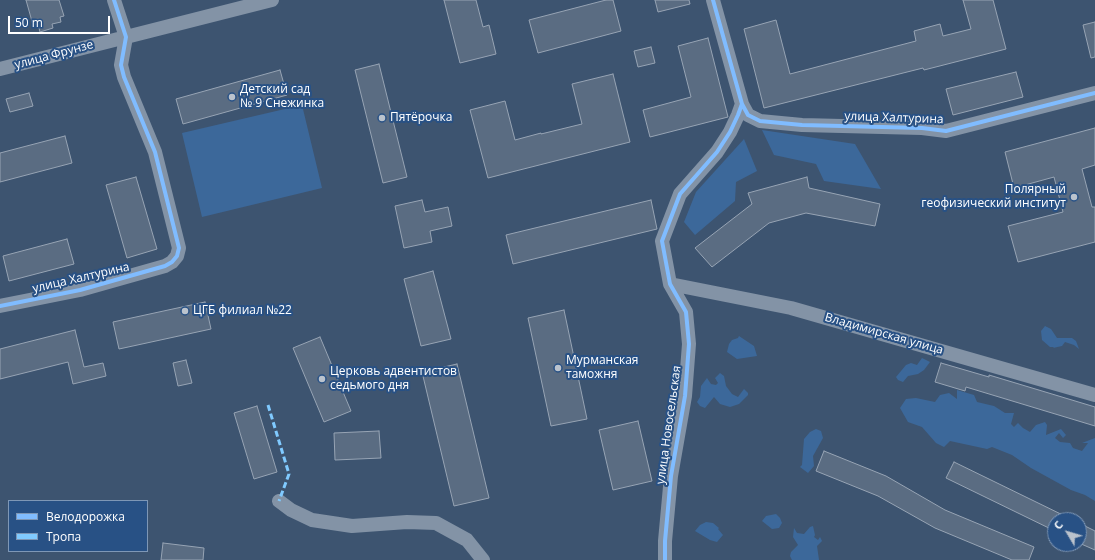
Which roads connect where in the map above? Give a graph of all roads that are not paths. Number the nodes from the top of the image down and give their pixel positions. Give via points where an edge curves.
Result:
1 (114, 0) edge
2 (272, 0) edge
3 (713, 0) edge
4 (126, 37) junction
5 (0, 69) edge
6 (1095, 93) edge
7 (742, 104) junction
8 (670, 284) junction
9 (0, 306) edge
10 (1095, 395) edge
11 (279, 501) dead end
12 (483, 560) edge
13 (665, 560) edge

1 - 4 street
2 - 4 street, улица Фрунзе
3 - 7 street
4 - 5 street, улица Фрунзе
4 - 9 street, улица Халтурина via 122,65 124,78 155,152 179,248 177,256 165,266 80,290
6 - 7 street, улица Халтурина via 946,130 802,125 760,120 748,115
7 - 8 street, улица Новосельская via 730,132 717,152 680,194 662,240
8 - 10 street, Владимирская улица via 791,308
8 - 13 street, улица Новосельская via 686,312 689,344 685,396 671,476
11 - 12 street via 312,520 352,526 407,522 436,523 467,540

